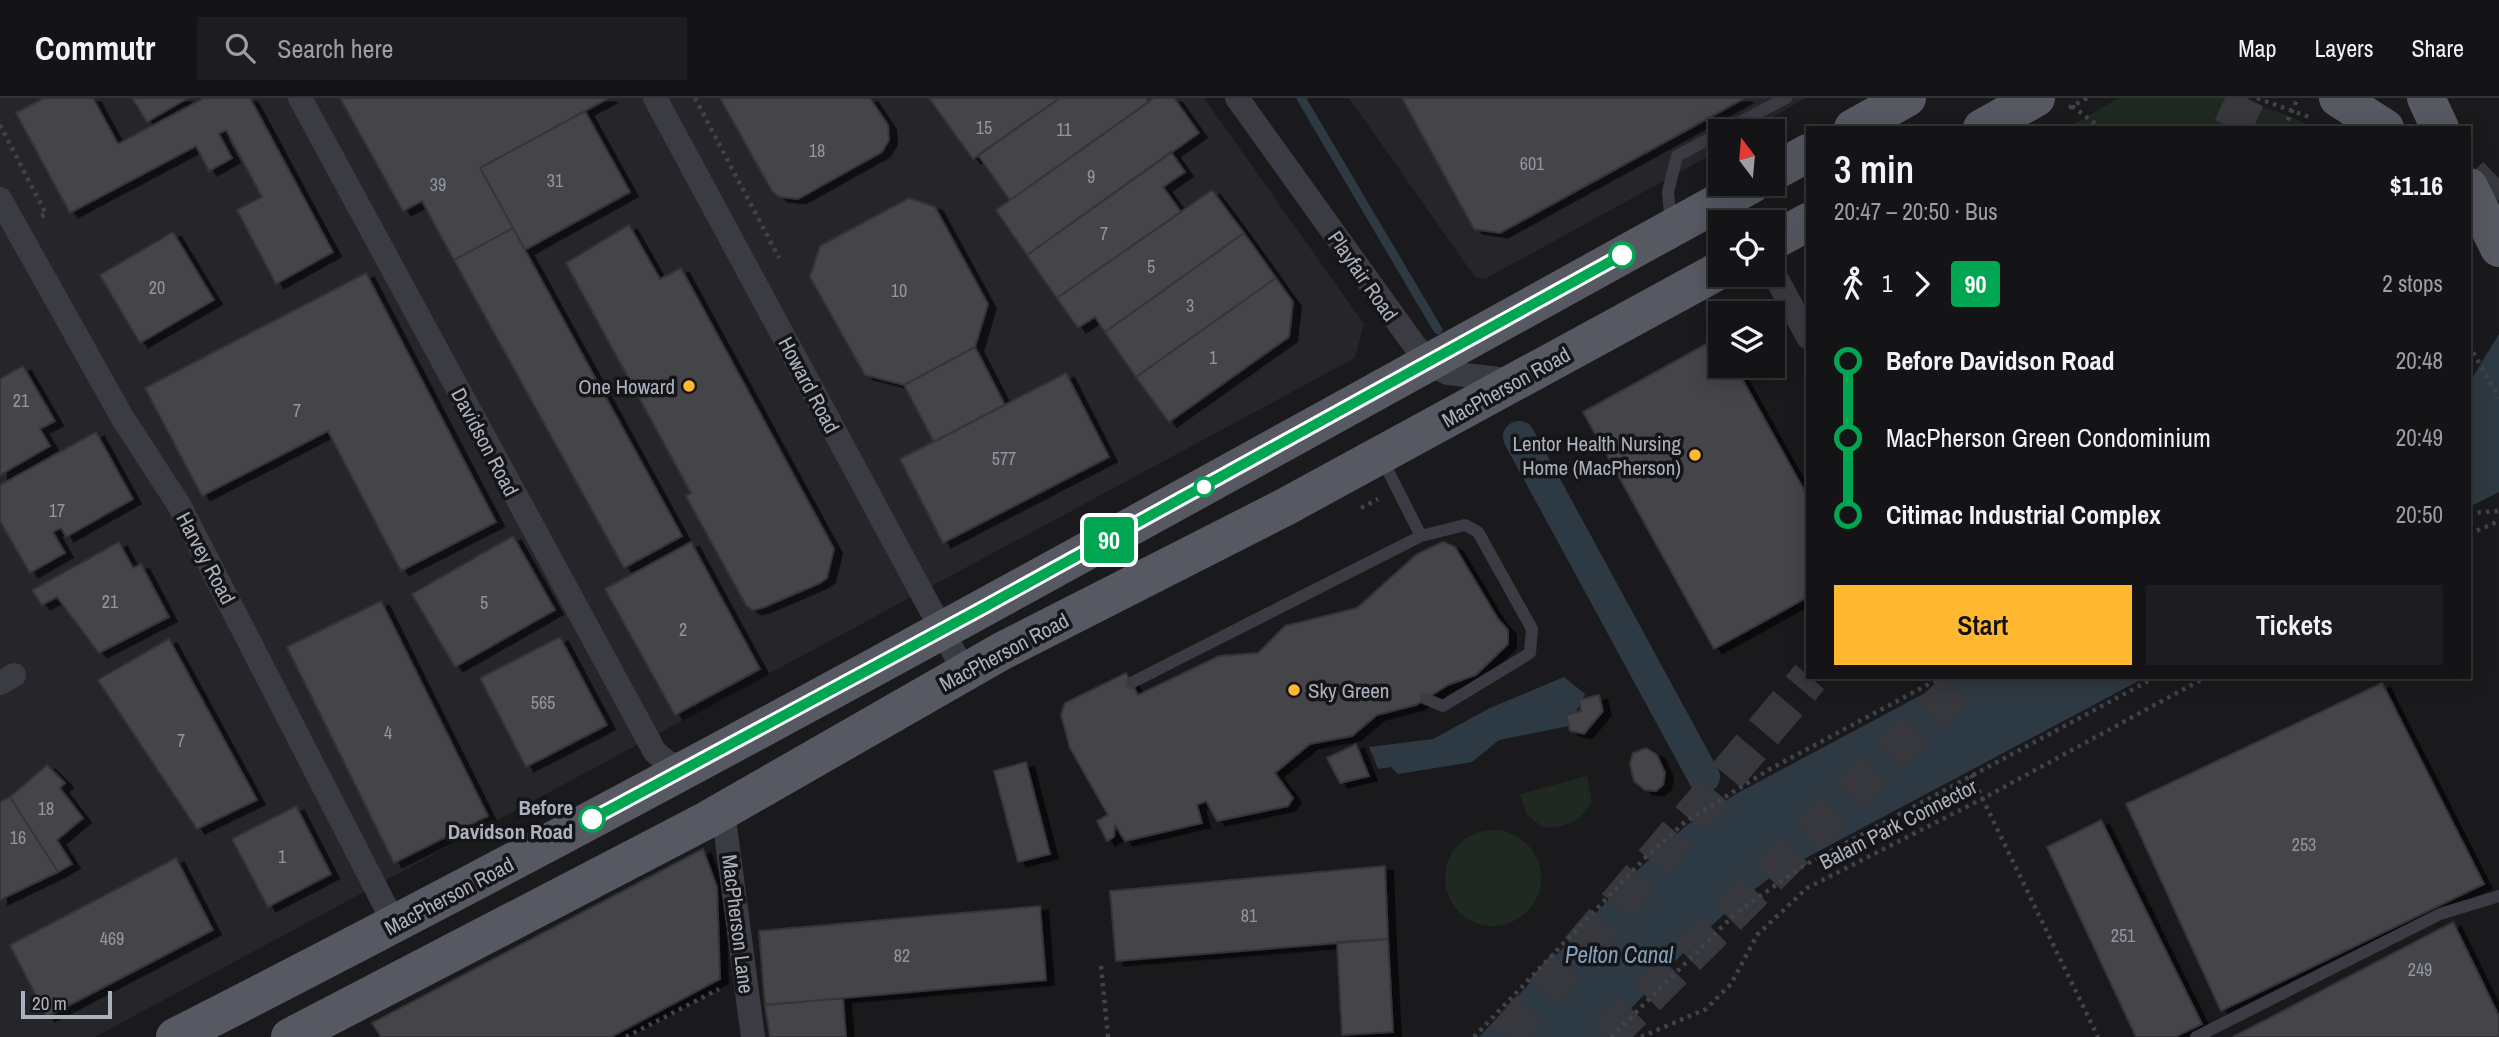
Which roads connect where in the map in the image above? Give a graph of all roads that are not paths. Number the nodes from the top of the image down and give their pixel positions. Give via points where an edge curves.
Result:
1 (300, 98) edge
2 (654, 98) edge
3 (1237, 98) edge
4 (1786, 98) edge
5 (1908, 98) edge
6 (2338, 98) edge
7 (2426, 98) edge
8 (2054, 102) edge
9 (1746, 119) edge
10 (1857, 126) edge
11 (1988, 126) edge
12 (2382, 126) edge
13 (2439, 126) edge
14 (1708, 139) edge
15 (1806, 154) edge
16 (1785, 165) edge
17 (2471, 191) edge
18 (1730, 196) edge
19 (0, 200) edge
20 (1806, 223) edge
21 (1671, 228) junction
22 (1785, 234) edge
23 (2499, 248) edge
24 (1708, 277) edge
25 (1781, 287) edge
26 (1806, 333) edge
27 (1428, 364) junction
28 (1534, 372) junction
29 (1380, 456) junction
30 (1421, 536) junction
31 (942, 630) junction
32 (965, 673) junction
33 (1131, 683) dead end
34 (1426, 699) dead end
35 (688, 766) junction
36 (715, 816) junction
37 (727, 886) junction
38 (2499, 896) edge
39 (395, 925) junction
40 (175, 1037) edge
41 (290, 1037) edge
42 (738, 1037) edge
43 (753, 1037) edge
44 (2196, 1037) edge

1 - 35 street, Davidson Road via 655,752 668,763
2 - 31 street, Howard Road
3 - 27 street, Playfair Road
4 - 9 lane
5 - 10 main road
6 - 12 main road
7 - 13 main road
8 - 11 main road
14 - 21 lane via 1677,156 1668,192
15 - 16 main road
17 - 23 main road
18 - 21 main road, MacPherson Road
19 - 39 street, Harvey Road via 95,371 179,505
20 - 22 main road
21 - 27 main road, MacPherson Road
24 - 28 main road, MacPherson Road
25 - 26 street
27 - 28 street via 1448,373 1507,380
27 - 31 main road, MacPherson Road
28 - 29 main road, MacPherson Road
29 - 30 lane
29 - 32 main road, MacPherson Road
30 - 33 lane
30 - 34 lane via 1465,525 1478,532 1532,629 1531,653 1443,706
31 - 32 street, Howard Road
31 - 35 main road, MacPherson Road
32 - 36 main road, MacPherson Road
35 - 39 main road, MacPherson Road
36 - 37 street, MacPherson Lane
36 - 41 main road, MacPherson Road
37 - 42 street, MacPherson Lane
37 - 43 street, MacPherson Lane
38 - 44 lane via 2440,914
39 - 40 main road, MacPherson Road

